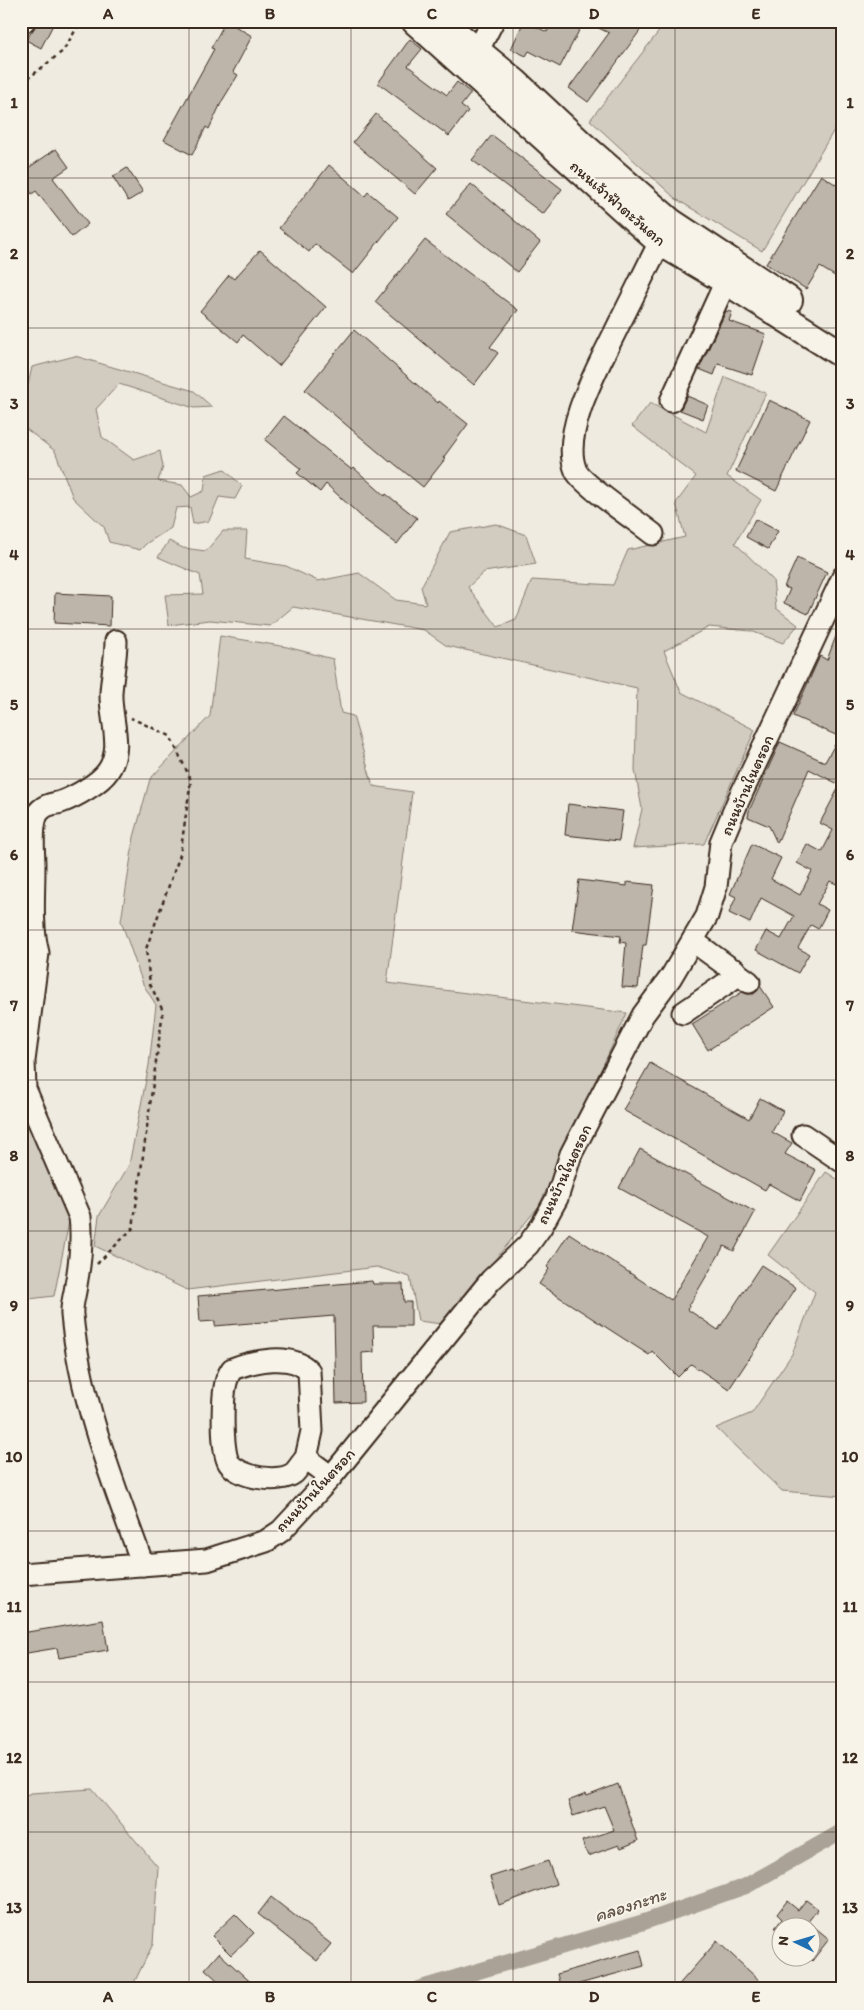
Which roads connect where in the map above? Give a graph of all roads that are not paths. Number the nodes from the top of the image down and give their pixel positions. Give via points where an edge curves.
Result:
1 (415, 21) edge
2 (441, 21) edge
3 (493, 21) edge
4 (477, 52) junction
5 (660, 242) junction
6 (726, 281) junction
7 (843, 335) edge
8 (843, 355) edge
9 (670, 401) dead end
10 (653, 534) dead end
11 (843, 577) edge
12 (116, 641) dead end
13 (693, 941) junction
14 (683, 1013) dead end
15 (23, 1076) edge
16 (803, 1135) dead end
17 (843, 1162) edge
18 (306, 1458) junction
19 (331, 1477) junction
20 (143, 1565) junction
21 (21, 1574) edge

1 - 5 main road, ถนนเจ้าฟ้าตะวันตก
2 - 4 main road, ถนนเจ้าฟ้าตะวันตก
3 - 4 street
4 - 7 main road, ถนนเจ้าฟ้าตะวันตก via 671,222
5 - 6 main road, ถนนเจ้าฟ้าตะวันตก
5 - 10 street via 586,392 574,430 572,454 577,472 594,489
6 - 8 main road, ถนนเจ้าฟ้าตะวันตก
6 - 9 street
11 - 13 street, ถนนบ้านในตรอก via 721,842 716,887 708,916
12 - 15 street via 111,709 116,749 108,771 89,788 47,806 36,816 34,908 38,953
13 - 14 street via 742,976
13 - 19 street, ถนนบ้านในตรอก via 672,977 643,1015 572,1154 557,1198 528,1245 491,1280
15 - 20 street via 25,1089 80,1217 82,1234 72,1310 81,1367 102,1450
16 - 17 street
18 - 18 street via 293,1474 278,1478 247,1476 228,1462 223,1418 226,1380 232,1369 251,1362 278,1360 302,1363 309,1371 312,1431
18 - 19 street
19 - 20 street, ถนนบ้านในตรอก via 281,1531 266,1541 206,1560
20 - 21 street, ถนนบ้านในตรอก

